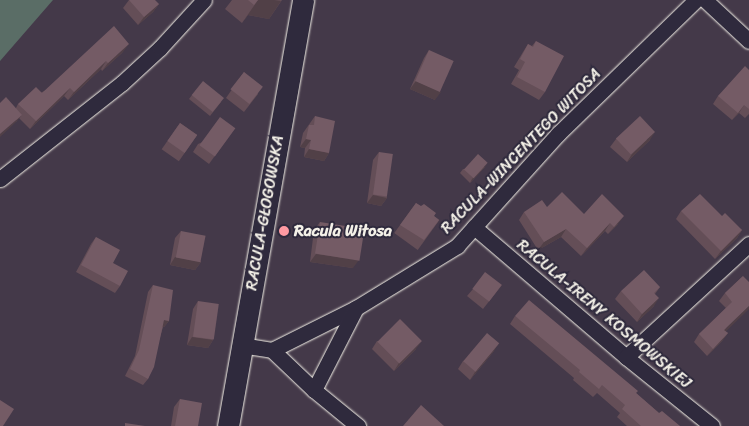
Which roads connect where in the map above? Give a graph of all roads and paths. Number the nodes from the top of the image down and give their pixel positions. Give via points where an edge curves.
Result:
1 (204, 0) edge
2 (303, 0) edge
3 (696, 0) edge
4 (705, 0) edge
5 (749, 40) edge
6 (0, 179) edge
7 (474, 227) junction
8 (749, 244) edge
9 (356, 308) junction
10 (241, 346) junction
11 (272, 350) junction
12 (626, 357) junction
13 (314, 390) junction
14 (228, 426) edge
15 (358, 426) edge
16 (712, 426) edge

1 - 6 street via 160,48 122,82
2 - 10 street, RACULA-GŁOGOWSKA
3 - 7 street, RACULA-WINCENTEGO WITOSA via 558,134
4 - 5 street
7 - 9 street, RACULA-WINCENTEGO WITOSA via 458,246
7 - 12 street, RACULA-IRENY KOSMOWSKIEJ
8 - 12 street
9 - 11 street, RACULA-WINCENTEGO WITOSA
9 - 13 street
10 - 11 street
10 - 14 street, RACULA-GŁOGOWSKA
11 - 13 street
12 - 16 street, RACULA-IRENY KOSMOWSKIEJ
13 - 15 street

